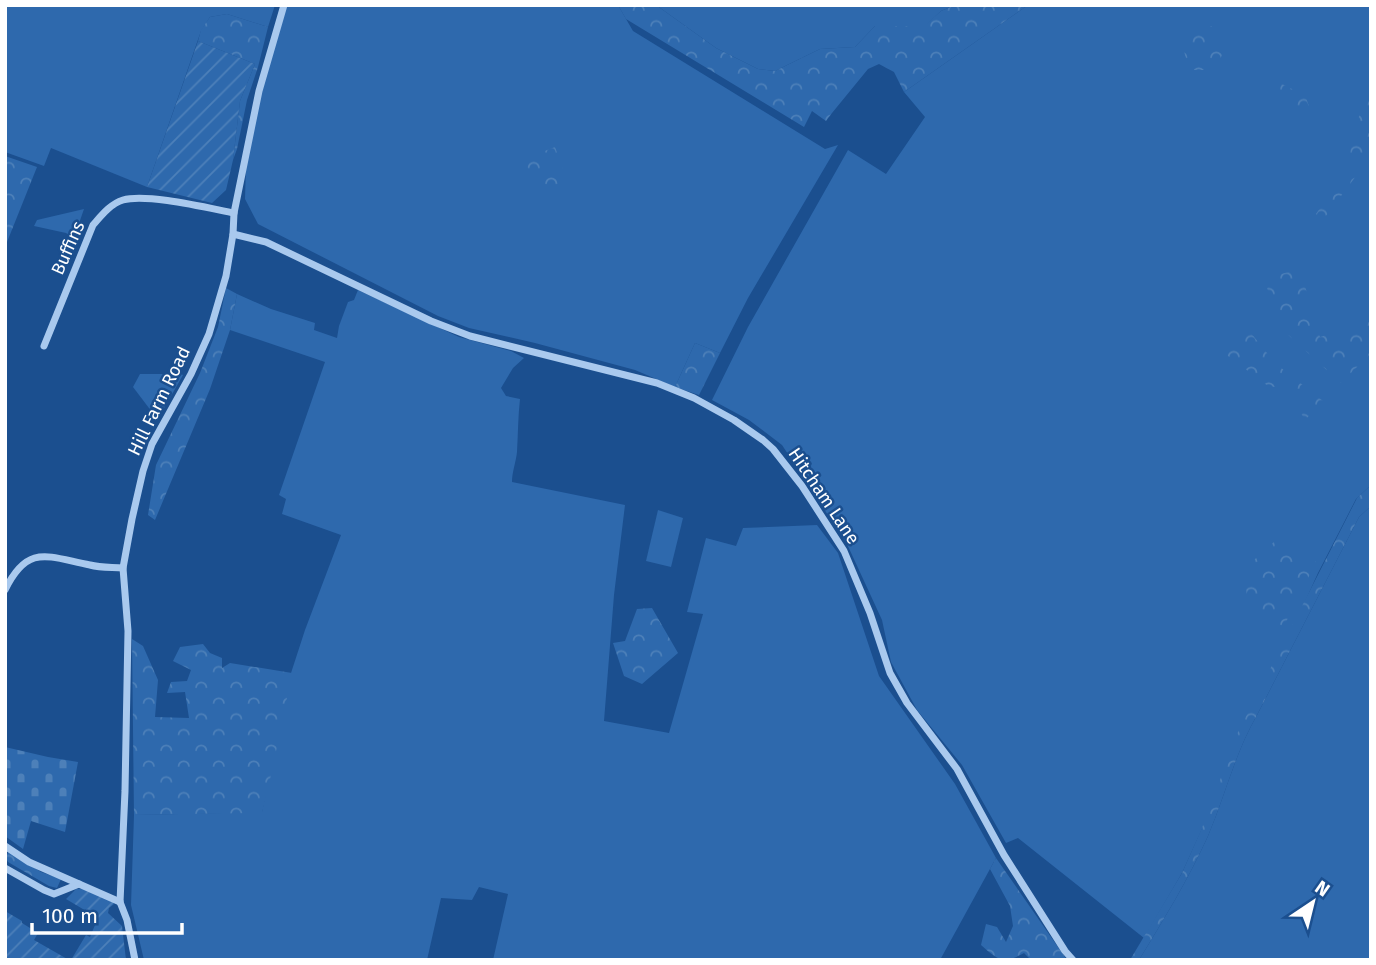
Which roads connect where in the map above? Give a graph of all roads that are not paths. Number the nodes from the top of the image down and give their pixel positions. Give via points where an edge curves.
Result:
1 (284, 5) edge
2 (234, 213) junction
3 (233, 234) junction
4 (44, 346) dead end
5 (123, 568) junction
6 (5, 590) edge
7 (5, 846) edge
8 (5, 868) edge
9 (79, 884) junction
10 (120, 902) junction
11 (135, 960) edge
12 (1073, 960) edge

1 - 2 street, Hill Farm Road
2 - 3 street, Hill Farm Road
2 - 4 street, Buffins via 141,199 123,200 106,210 93,225
3 - 5 street, Hill Farm Road via 209,334 142,471
3 - 12 street, Hitcham Lane via 266,242 470,335 657,383 697,400 763,440 802,486 844,551 890,673 957,769 1004,855
5 - 6 street via 35,557 21,565
5 - 10 street, Hill Farm Road via 128,631
7 - 9 street
8 - 9 street via 54,894
9 - 10 street
10 - 11 street, Hill Farm Road

